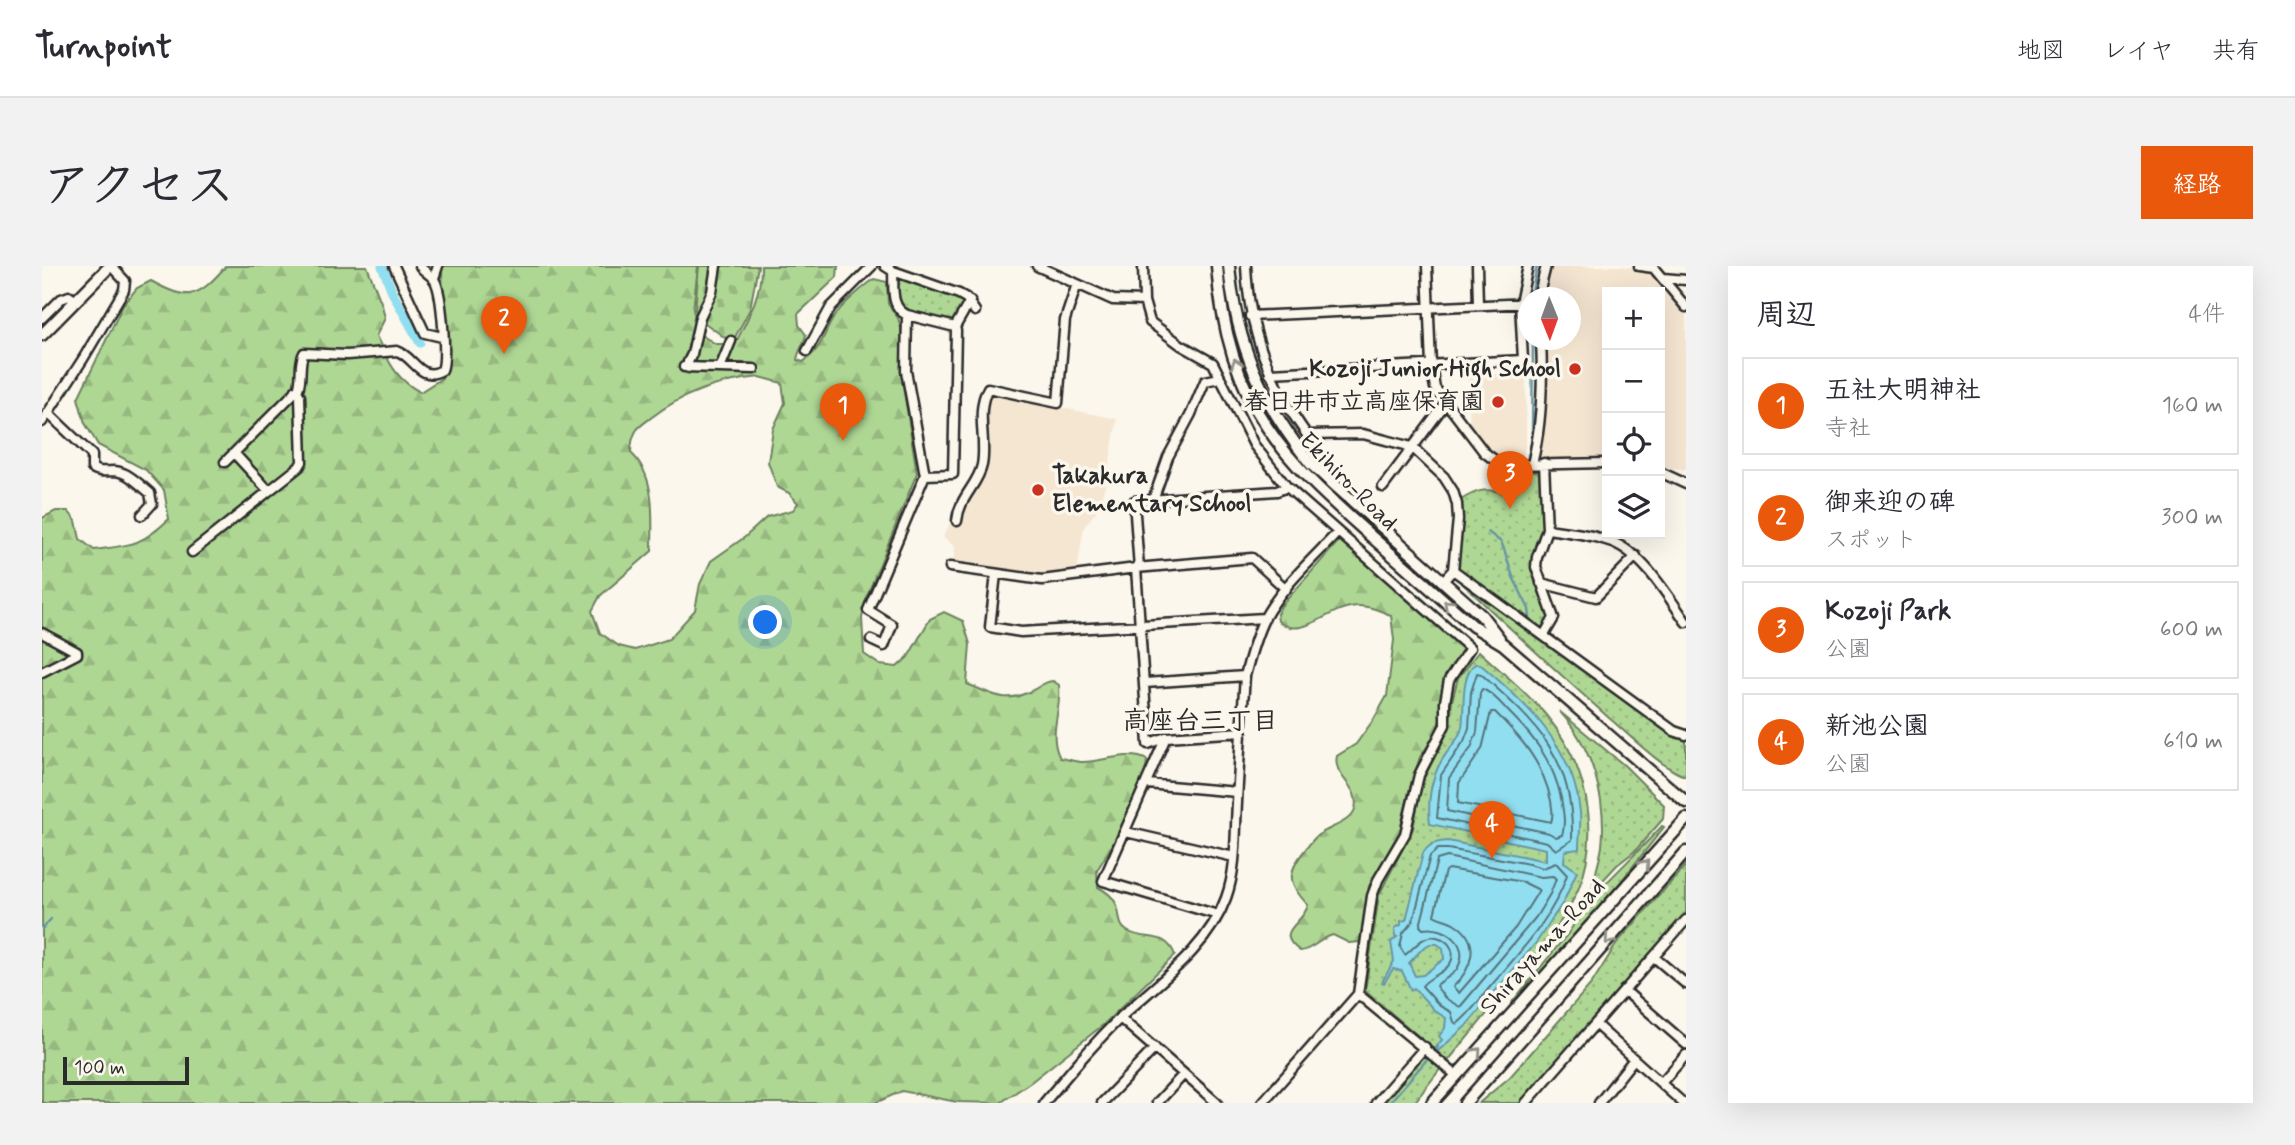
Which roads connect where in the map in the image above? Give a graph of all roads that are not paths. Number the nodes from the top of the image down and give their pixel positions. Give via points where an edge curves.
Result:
1 (110, 266) edge
2 (394, 266) edge
3 (419, 266) edge
4 (438, 266) edge
5 (716, 266) edge
6 (872, 266) edge
7 (1037, 266) edge
8 (1143, 266) edge
9 (1217, 266) edge
10 (1229, 266) edge
11 (1246, 266) edge
12 (1427, 266) edge
13 (1477, 266) edge
14 (1528, 266) edge
15 (1546, 266) edge
16 (1639, 266) edge
17 (1653, 267) edge
18 (889, 268) edge
19 (434, 278) junction
20 (1663, 278) junction
21 (1686, 280) edge
22 (1077, 284) junction
23 (1526, 287) edge
24 (1541, 287) edge
25 (76, 301) junction
26 (970, 301) junction
27 (1144, 301) junction
28 (1518, 303) edge
29 (1478, 305) junction
30 (1429, 307) junction
31 (1686, 307) edge
32 (975, 311) dead end
33 (907, 315) junction
34 (1251, 316) junction
35 (42, 318) edge
36 (955, 327) junction
37 (42, 335) edge
38 (442, 337) junction
39 (731, 341) dead end
40 (1523, 350) edge
41 (1541, 350) edge
42 (807, 351) dead end
43 (1431, 366) junction
44 (720, 368) junction
45 (754, 369) dead end
46 (1270, 373) junction
47 (1220, 378) junction
48 (296, 390) junction
49 (1445, 404) junction
50 (49, 414) junction
51 (42, 422) edge
52 (1412, 447) junction
53 (234, 453) junction
54 (225, 462) dead end
55 (1545, 463) junction
56 (1602, 463) edge
57 (1532, 464) junction
58 (1665, 474) edge
59 (925, 475) junction
60 (1686, 484) edge
61 (1287, 487) junction
62 (1383, 487) dead end
63 (269, 491) junction
64 (1153, 500) junction
65 (142, 515) dead end
66 (957, 521) dead end
67 (1547, 529) junction
68 (1338, 532) junction
69 (192, 552) dead end
70 (1636, 556) junction
71 (950, 567) dead end
72 (1138, 568) junction
73 (1453, 570) junction
74 (996, 574) junction
75 (1443, 581) junction
76 (1541, 583) junction
77 (1286, 589) junction
78 (1686, 604) edge
79 (1678, 610) junction
80 (1265, 618) junction
81 (1686, 622) edge
82 (1141, 626) junction
83 (42, 633) edge
84 (1544, 635) junction
85 (871, 640) dead end
86 (1503, 644) junction
87 (42, 672) edge
88 (1245, 676) junction
89 (1145, 683) junction
90 (1242, 732) junction
91 (1686, 735) edge
92 (1166, 737) junction
93 (1147, 784) junction
94 (1237, 792) junction
95 (1686, 802) edge
96 (1686, 819) edge
97 (1126, 832) junction
98 (1686, 852) edge
99 (1234, 857) junction
100 (1218, 915) junction
101 (1686, 920) edge
102 (1654, 957) junction
103 (1686, 984) edge
104 (1624, 990) junction
105 (1358, 994) junction
106 (1120, 1018) junction
107 (1595, 1024) junction
108 (1686, 1044) edge
109 (1155, 1048) junction
110 (1425, 1048) junction
111 (1686, 1055) edge
112 (1634, 1059) junction
113 (1184, 1074) junction
114 (1456, 1075) junction
115 (1661, 1083) junction
116 (1672, 1099) edge
117 (1044, 1103) edge
118 (1102, 1103) edge
119 (1157, 1103) edge
120 (1217, 1103) edge
121 (1262, 1103) edge
122 (1376, 1103) edge
123 (1432, 1103) edge
124 (1465, 1103) edge
125 (1526, 1103) edge
126 (1599, 1103) edge
127 (1683, 1103) edge

1 - 25 street
1 - 50 street via 125,281 124,290
2 - 38 street via 425,332
3 - 19 street
4 - 19 street
5 - 44 street via 712,292 686,367
6 - 42 street via 831,307
7 - 22 street
8 - 27 street
86 -> 9 street, Ekihiro-Road via 1473,626 1351,518 1279,444 1255,407 1236,362 1221,307
10 - 75 street, Ekihiro-Road via 1244,346 1278,420 1311,464
11 - 34 street
12 - 30 street
13 - 29 street
14 - 23 street
15 - 24 street
16 - 17 street
17 - 20 street
18 - 26 street
18 - 33 street via 894,303
19 - 38 street via 442,310
20 - 21 street
20 - 31 street
22 - 27 street via 1113,300
22 - 66 street via 1065,320 1058,402 988,388 982,400 982,467 958,508
25 - 35 street via 69,296 61,299
25 - 37 street
26 - 32 street
26 - 36 street
27 - 47 street via 1150,322 1213,363
28 - 29 street
29 - 30 street
30 - 34 street
30 - 43 street
33 - 36 street
33 - 59 street via 906,371
34 - 46 street
36 - 59 street via 953,474
38 - 48 street via 445,362 442,370 431,374 397,351 304,353
39 - 44 street
40 - 43 street via 1523,360
41 - 57 street via 1537,445
43 - 46 street
43 - 49 street via 1435,388
44 - 45 street
46 - 52 street via 1307,435 1363,434
47 - 61 street via 1254,445
47 - 64 street via 1205,381
48 - 53 street
48 - 63 street via 302,462
49 - 52 street
49 - 57 street via 1497,462
50 - 51 street
50 - 65 street via 92,455 92,468 126,475 150,493 152,505
52 - 62 street
52 - 73 street via 1444,477 1457,504
53 - 54 street
53 - 63 street
55 - 56 street
55 - 57 street
55 - 67 street
58 - 60 street
59 - 85 street via 868,610 892,625 884,646
61 - 64 street
61 - 68 street
63 - 69 street
64 - 72 street via 1134,501
67 - 70 street via 1614,542
67 - 76 street via 1536,557
68 - 77 street
68 - 105 street via 1470,648 1450,680 1445,724 1419,775 1405,834 1372,896
70 - 76 street via 1596,597
70 - 79 street
71 - 74 street
72 - 74 street via 1042,580
72 - 77 street via 1252,558
72 - 82 street
73 - 75 street
73 - 84 street
74 - 82 street via 990,627 1021,632
75 - 86 street, Ekihiro-Road via 1482,616
76 - 84 street via 1554,618
77 - 80 street
78 - 79 street
79 - 81 street
80 - 82 street
80 - 88 street
82 - 89 street
83 - 87 street via 77,654
84 - 91 street via 1674,732
86 - 95 street, Ekihiro-Road
88 - 89 street
88 - 90 street
89 - 92 street via 1149,744
90 - 92 street
90 - 94 street
92 - 93 street
93 - 94 street
93 - 97 street
94 - 99 street
114 -> 96 street, Shirayama-Road
97 - 99 street
97 - 100 street via 1103,881
98 -> 124 street, Shirayama-Road
99 - 100 street
100 - 106 street via 1185,959
101 - 102 street
102 - 103 street
102 - 104 street
104 - 107 street
104 - 108 street
105 - 110 street
105 - 121 street
106 - 109 street
106 - 117 street
107 - 112 street
107 - 125 street
109 - 113 street
109 - 118 street
110 - 114 street
110 - 122 street
111 - 115 street
112 - 115 street
112 - 126 street
113 - 119 street
113 - 120 street
114 - 123 street, Shirayama-Road
115 - 116 street
116 - 127 street

